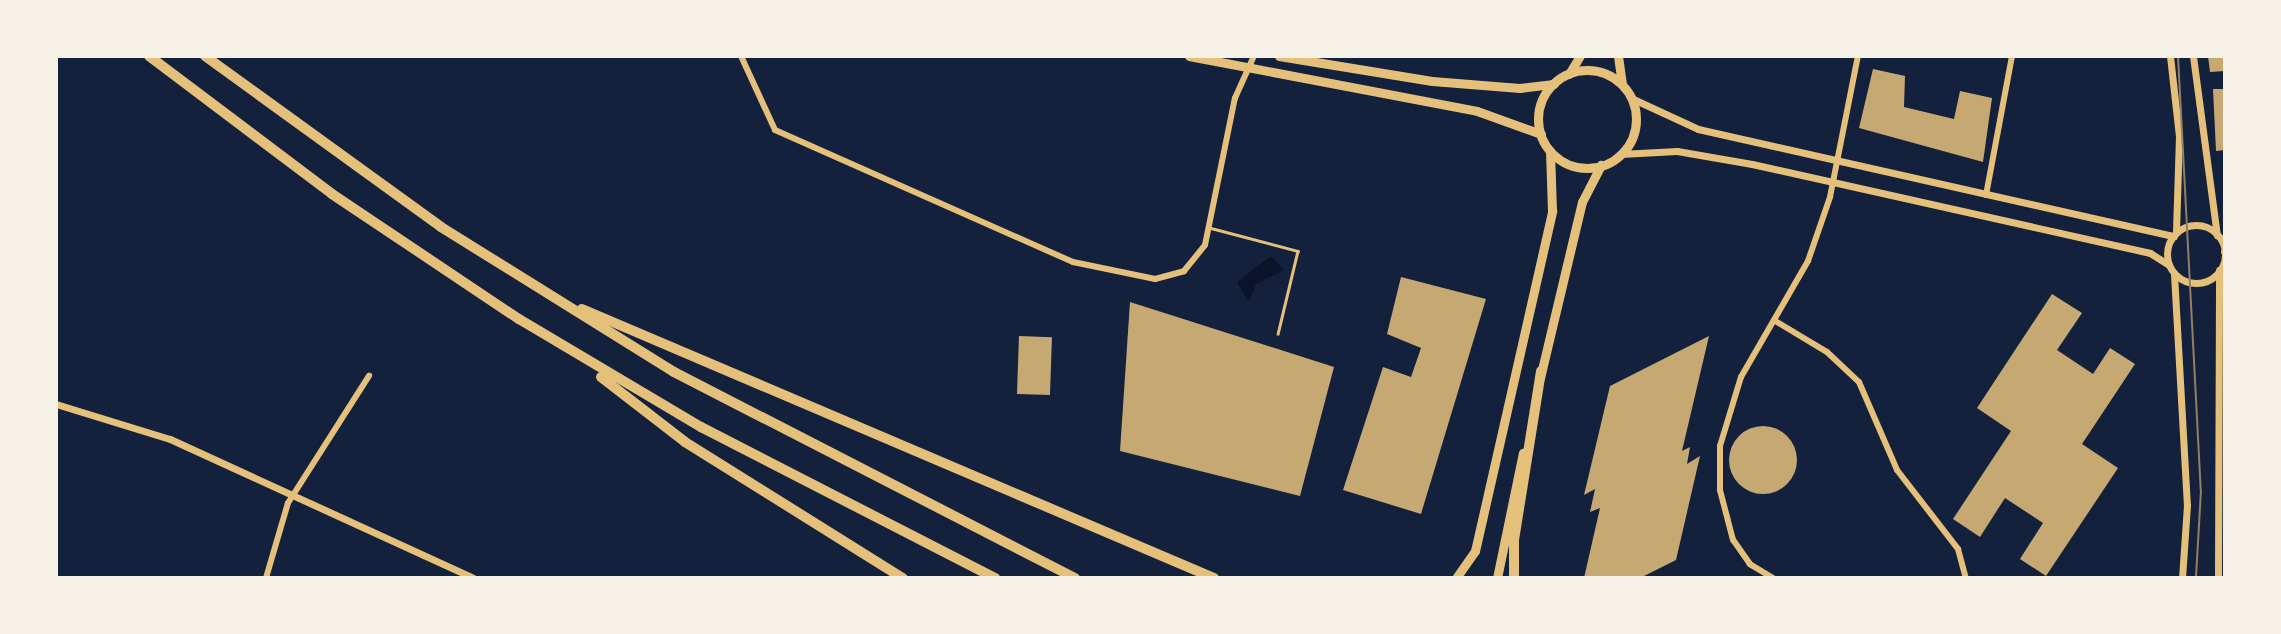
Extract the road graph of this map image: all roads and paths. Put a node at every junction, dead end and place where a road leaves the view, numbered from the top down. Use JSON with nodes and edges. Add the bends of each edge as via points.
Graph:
{"nodes":[{"id":1,"x":149,"y":56,"type":"edge"},
{"id":2,"x":205,"y":56,"type":"edge"},
{"id":3,"x":741,"y":56,"type":"edge"},
{"id":4,"x":1189,"y":56,"type":"edge"},
{"id":5,"x":1244,"y":56,"type":"edge"},
{"id":6,"x":1254,"y":56,"type":"edge"},
{"id":7,"x":1279,"y":56,"type":"edge"},
{"id":8,"x":1580,"y":56,"type":"edge"},
{"id":9,"x":1618,"y":56,"type":"edge"},
{"id":10,"x":1858,"y":56,"type":"edge"},
{"id":11,"x":2012,"y":56,"type":"edge"},
{"id":12,"x":2170,"y":56,"type":"edge"},
{"id":13,"x":2193,"y":56,"type":"edge"},
{"id":14,"x":1244,"y":69,"type":"junction"},
{"id":15,"x":1569,"y":74,"type":"junction"},
{"id":16,"x":1554,"y":84,"type":"junction"},
{"id":17,"x":1622,"y":85,"type":"junction"},
{"id":18,"x":1632,"y":98,"type":"junction"},
{"id":19,"x":1541,"y":134,"type":"junction"},
{"id":20,"x":1550,"y":150,"type":"junction"},
{"id":21,"x":1620,"y":154,"type":"junction"},
{"id":22,"x":1838,"y":160,"type":"junction"},
{"id":23,"x":1601,"y":165,"type":"junction"},
{"id":24,"x":1833,"y":182,"type":"junction"},
{"id":25,"x":1986,"y":195,"type":"junction"},
{"id":26,"x":1211,"y":228,"type":"junction"},
{"id":27,"x":2175,"y":235,"type":"junction"},
{"id":28,"x":2217,"y":235,"type":"junction"},
{"id":29,"x":2225,"y":252,"type":"edge"},
{"id":30,"x":2169,"y":265,"type":"junction"},
{"id":31,"x":2220,"y":270,"type":"junction"},
{"id":32,"x":2175,"y":274,"type":"junction"},
{"id":33,"x":537,"y":289,"type":"junction"},
{"id":34,"x":1777,"y":322,"type":"junction"},
{"id":35,"x":1279,"y":334,"type":"dead end"},
{"id":36,"x":558,"y":343,"type":"junction"},
{"id":37,"x":1541,"y":371,"type":"junction"},
{"id":38,"x":369,"y":376,"type":"dead end"},
{"id":39,"x":56,"y":404,"type":"edge"},
{"id":40,"x":293,"y":495,"type":"junction"},
{"id":41,"x":266,"y":578,"type":"edge"},
{"id":42,"x":473,"y":578,"type":"edge"},
{"id":43,"x":903,"y":578,"type":"edge"},
{"id":44,"x":995,"y":578,"type":"edge"},
{"id":45,"x":1075,"y":578,"type":"edge"},
{"id":46,"x":1214,"y":578,"type":"edge"},
{"id":47,"x":1456,"y":578,"type":"edge"},
{"id":48,"x":1497,"y":578,"type":"edge"},
{"id":49,"x":1514,"y":578,"type":"edge"},
{"id":50,"x":1773,"y":578,"type":"edge"},
{"id":51,"x":1966,"y":578,"type":"edge"},
{"id":52,"x":2182,"y":578,"type":"edge"},
{"id":53,"x":2218,"y":578,"type":"edge"}],
"edges":[{"from":1,"to":36,"type":"highway","via":[[332,194]]},
{"from":2,"to":33,"type":"highway","via":[[379,185]]},
{"from":3,"to":26,"type":"street","via":[[775,130],[1053,254],[1128,277],[1163,278],[1184,271],[1199,257]]},
{"from":4,"to":14,"type":"main road"},
{"from":5,"to":14,"type":"street"},
{"from":6,"to":14,"type":"street"},
{"from":7,"to":16,"type":"main road","via":[[1443,82]]},
{"from":8,"to":15,"type":"main road"},
{"from":9,"to":17,"type":"main road"},
{"from":10,"to":22,"type":"street"},
{"from":11,"to":25,"type":"street"},
{"from":12,"to":27,"type":"street","via":[[2179,136]]},
{"from":13,"to":28,"type":"street"},
{"from":14,"to":19,"type":"main road","via":[[1453,106]]},
{"from":14,"to":26,"type":"street"},
{"from":15,"to":16,"type":"main road"},
{"from":15,"to":17,"type":"main road","via":[[1601,72]]},
{"from":16,"to":19,"type":"main road","via":[[1542,102]]},
{"from":17,"to":18,"type":"main road"},
{"from":18,"to":21,"type":"main road","via":[[1636,122]]},
{"from":18,"to":22,"type":"street","via":[[1698,129]]},
{"from":19,"to":20,"type":"main road"},
{"from":20,"to":23,"type":"main road","via":[[1579,167]]},
{"from":20,"to":47,"type":"main road","via":[[1552,211],[1475,551]]},
{"from":21,"to":23,"type":"main road"},
{"from":21,"to":24,"type":"street","via":[[1676,151]]},
{"from":22,"to":24,"type":"street"},
{"from":22,"to":25,"type":"street"},
{"from":23,"to":37,"type":"main road","via":[[1582,202]]},
{"from":24,"to":30,"type":"street","via":[[2150,253]]},
{"from":24,"to":34,"type":"street","via":[[1808,261]]},
{"from":25,"to":27,"type":"street"},
{"from":26,"to":35,"type":"lane","via":[[1298,251]]},
{"from":27,"to":28,"type":"street","via":[[2198,226]]},
{"from":27,"to":30,"type":"street"},
{"from":28,"to":29,"type":"street"},
{"from":29,"to":31,"type":"street"},
{"from":30,"to":32,"type":"street"},
{"from":31,"to":32,"type":"street","via":[[2200,283]]},
{"from":31,"to":53,"type":"street"},
{"from":32,"to":52,"type":"street","via":[[2188,505]]},
{"from":33,"to":45,"type":"highway","via":[[805,444]]},
{"from":33,"to":46,"type":"highway"},
{"from":34,"to":50,"type":"street","via":[[1731,401],[1718,465],[1732,540],[1750,564]]},
{"from":34,"to":51,"type":"street","via":[[1827,352],[1859,382],[1897,470],[1958,549]]},
{"from":36,"to":43,"type":"highway","via":[[685,442]]},
{"from":36,"to":44,"type":"highway","via":[[791,476]]},
{"from":37,"to":48,"type":"main road"},
{"from":37,"to":49,"type":"highway","via":[[1514,540]]},
{"from":38,"to":40,"type":"street"},
{"from":39,"to":40,"type":"street","via":[[145,429]]},
{"from":40,"to":41,"type":"street"},
{"from":40,"to":42,"type":"street"}]}
